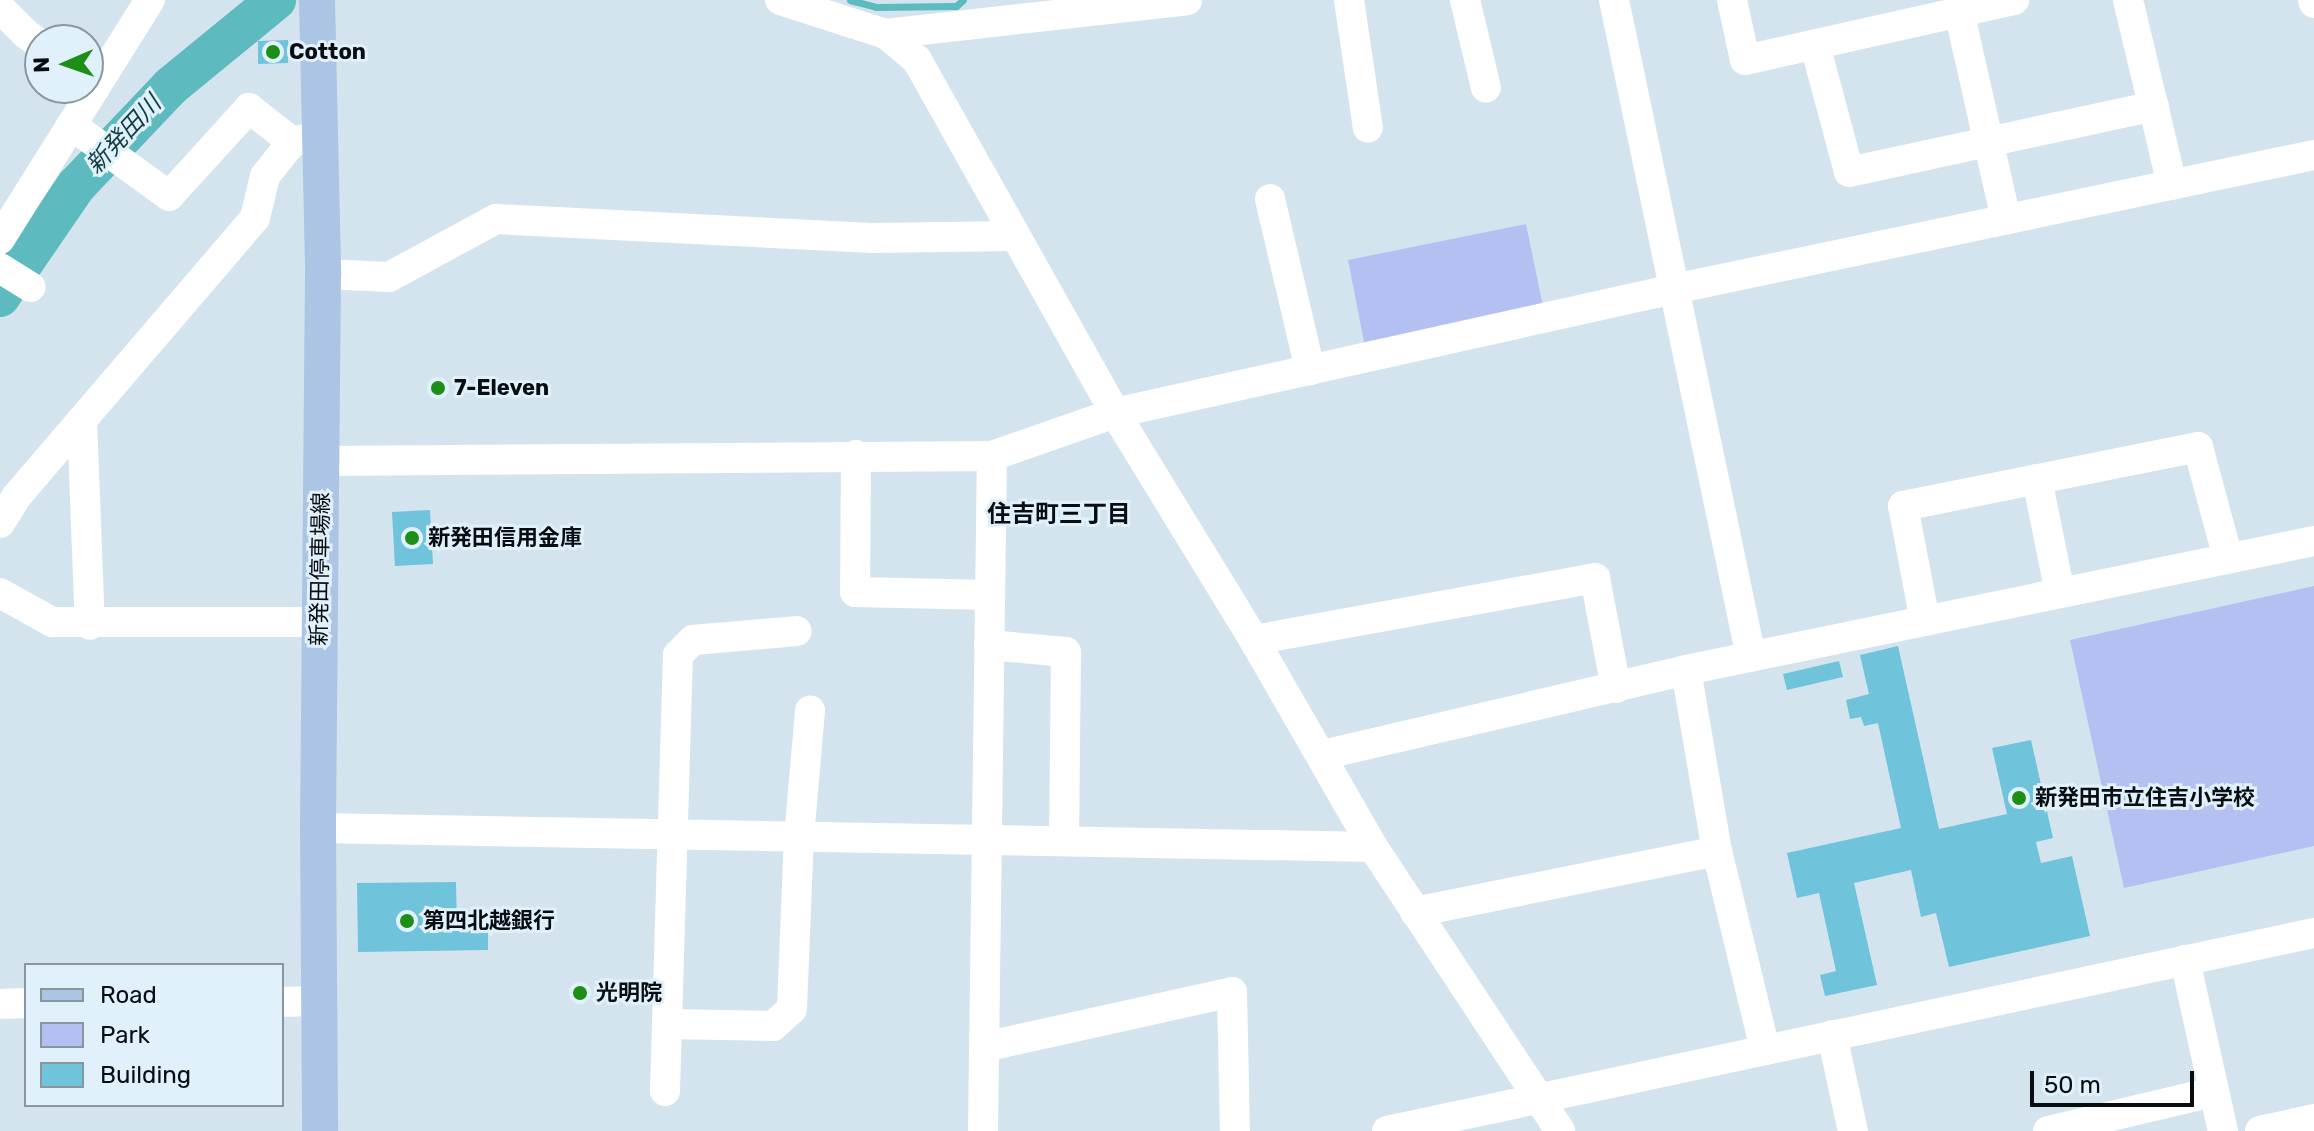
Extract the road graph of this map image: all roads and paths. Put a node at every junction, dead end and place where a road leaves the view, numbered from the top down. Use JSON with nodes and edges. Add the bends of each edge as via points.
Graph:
{"nodes":[{"id":1,"x":150,"y":0,"type":"edge"},
{"id":2,"x":780,"y":0,"type":"edge"},
{"id":3,"x":1187,"y":0,"type":"edge"},
{"id":4,"x":1349,"y":0,"type":"edge"},
{"id":5,"x":1465,"y":0,"type":"edge"},
{"id":6,"x":1614,"y":0,"type":"edge"},
{"id":7,"x":1732,"y":0,"type":"edge"},
{"id":8,"x":2014,"y":0,"type":"edge"},
{"id":9,"x":2128,"y":0,"type":"edge"},
{"id":10,"x":317,"y":4,"type":"edge"},
{"id":11,"x":0,"y":8,"type":"edge"},
{"id":12,"x":1959,"y":11,"type":"junction"},
{"id":13,"x":24,"y":30,"type":"edge"},
{"id":14,"x":886,"y":34,"type":"junction"},
{"id":15,"x":1815,"y":45,"type":"junction"},
{"id":16,"x":104,"y":63,"type":"edge"},
{"id":17,"x":1486,"y":88,"type":"dead end"},
{"id":18,"x":81,"y":104,"type":"edge"},
{"id":19,"x":2154,"y":106,"type":"junction"},
{"id":20,"x":71,"y":125,"type":"junction"},
{"id":21,"x":1368,"y":128,"type":"dead end"},
{"id":22,"x":305,"y":139,"type":"junction"},
{"id":23,"x":1986,"y":141,"type":"junction"},
{"id":24,"x":2314,"y":155,"type":"edge"},
{"id":25,"x":2172,"y":185,"type":"junction"},
{"id":26,"x":1270,"y":199,"type":"dead end"},
{"id":27,"x":2006,"y":220,"type":"junction"},
{"id":28,"x":1013,"y":236,"type":"junction"},
{"id":29,"x":0,"y":239,"type":"edge"},
{"id":30,"x":323,"y":274,"type":"junction"},
{"id":31,"x":1674,"y":289,"type":"junction"},
{"id":32,"x":1310,"y":370,"type":"junction"},
{"id":33,"x":1115,"y":413,"type":"junction"},
{"id":34,"x":82,"y":420,"type":"junction"},
{"id":35,"x":856,"y":455,"type":"junction"},
{"id":36,"x":992,"y":456,"type":"junction"},
{"id":37,"x":321,"y":461,"type":"junction"},
{"id":38,"x":2037,"y":479,"type":"junction"},
{"id":39,"x":0,"y":523,"type":"edge"},
{"id":40,"x":2314,"y":541,"type":"edge"},
{"id":41,"x":2228,"y":558,"type":"junction"},
{"id":42,"x":0,"y":593,"type":"edge"},
{"id":43,"x":2060,"y":593,"type":"junction"},
{"id":44,"x":990,"y":595,"type":"junction"},
{"id":45,"x":1925,"y":621,"type":"junction"},
{"id":46,"x":319,"y":622,"type":"junction"},
{"id":47,"x":90,"y":625,"type":"junction"},
{"id":48,"x":797,"y":631,"type":"dead end"},
{"id":49,"x":1254,"y":640,"type":"junction"},
{"id":50,"x":989,"y":645,"type":"junction"},
{"id":51,"x":1751,"y":657,"type":"junction"},
{"id":52,"x":1686,"y":670,"type":"junction"},
{"id":53,"x":1616,"y":688,"type":"junction"},
{"id":54,"x":810,"y":710,"type":"dead end"},
{"id":55,"x":1322,"y":755,"type":"junction"},
{"id":56,"x":318,"y":828,"type":"junction"},
{"id":57,"x":672,"y":834,"type":"junction"},
{"id":58,"x":799,"y":837,"type":"junction"},
{"id":59,"x":985,"y":840,"type":"junction"},
{"id":60,"x":1064,"y":841,"type":"junction"},
{"id":61,"x":1373,"y":847,"type":"junction"},
{"id":62,"x":1717,"y":851,"type":"junction"},
{"id":63,"x":1415,"y":912,"type":"junction"},
{"id":64,"x":2314,"y":933,"type":"edge"},
{"id":65,"x":2185,"y":960,"type":"junction"},
{"id":66,"x":319,"y":1001,"type":"junction"},
{"id":67,"x":284,"y":1002,"type":"edge"},
{"id":68,"x":24,"y":1003,"type":"edge"},
{"id":69,"x":0,"y":1004,"type":"edge"},
{"id":70,"x":667,"y":1024,"type":"junction"},
{"id":71,"x":1832,"y":1035,"type":"junction"},
{"id":72,"x":984,"y":1047,"type":"junction"},
{"id":73,"x":1765,"y":1050,"type":"junction"},
{"id":74,"x":665,"y":1091,"type":"dead end"},
{"id":75,"x":2213,"y":1092,"type":"junction"},
{"id":76,"x":1537,"y":1101,"type":"junction"},
{"id":77,"x":2314,"y":1119,"type":"edge"},
{"id":78,"x":320,"y":1131,"type":"edge"},
{"id":79,"x":983,"y":1131,"type":"edge"},
{"id":80,"x":1235,"y":1131,"type":"edge"},
{"id":81,"x":1387,"y":1131,"type":"edge"},
{"id":82,"x":1560,"y":1131,"type":"edge"},
{"id":83,"x":1853,"y":1131,"type":"edge"},
{"id":84,"x":2048,"y":1131,"type":"edge"},
{"id":85,"x":2223,"y":1131,"type":"edge"},
{"id":86,"x":2260,"y":1131,"type":"edge"}],
"edges":[{"from":1,"to":16,"type":"street"},
{"from":2,"to":14,"type":"street"},
{"from":3,"to":14,"type":"street"},
{"from":4,"to":21,"type":"street"},
{"from":5,"to":17,"type":"street"},
{"from":6,"to":31,"type":"street"},
{"from":7,"to":15,"type":"street","via":[[1745,60]]},
{"from":8,"to":12,"type":"street"},
{"from":9,"to":19,"type":"street"},
{"from":10,"to":22,"type":"main road","name":"新発田停車場線"},
{"from":11,"to":13,"type":"street"},
{"from":12,"to":15,"type":"street"},
{"from":12,"to":23,"type":"street"},
{"from":14,"to":28,"type":"street","via":[[917,60]]},
{"from":15,"to":23,"type":"street","via":[[1849,172]]},
{"from":18,"to":20,"type":"street"},
{"from":19,"to":23,"type":"street"},
{"from":19,"to":25,"type":"street"},
{"from":20,"to":22,"type":"street","via":[[169,196],[249,108]]},
{"from":20,"to":29,"type":"street"},
{"from":22,"to":30,"type":"main road","name":"新発田停車場線"},
{"from":22,"to":34,"type":"street","via":[[265,176],[255,218]]},
{"from":23,"to":27,"type":"street"},
{"from":24,"to":25,"type":"street"},
{"from":25,"to":27,"type":"street"},
{"from":26,"to":32,"type":"street"},
{"from":27,"to":31,"type":"street"},
{"from":28,"to":30,"type":"street","via":[[872,238],[496,219],[389,277]]},
{"from":28,"to":33,"type":"street"},
{"from":30,"to":37,"type":"main road","name":"新発田停車場線"},
{"from":31,"to":32,"type":"street"},
{"from":31,"to":51,"type":"street"},
{"from":32,"to":33,"type":"street"},
{"from":33,"to":36,"type":"street"},
{"from":33,"to":49,"type":"street"},
{"from":34,"to":39,"type":"street"},
{"from":34,"to":47,"type":"street"},
{"from":35,"to":36,"type":"street"},
{"from":35,"to":37,"type":"street"},
{"from":35,"to":44,"type":"street","via":[[855,592]]},
{"from":36,"to":44,"type":"street"},
{"from":37,"to":46,"type":"main road","name":"新発田停車場線"},
{"from":38,"to":41,"type":"street","via":[[2198,447]]},
{"from":38,"to":43,"type":"street"},
{"from":38,"to":45,"type":"street","via":[[1903,506]]},
{"from":40,"to":41,"type":"street"},
{"from":41,"to":43,"type":"street"},
{"from":42,"to":47,"type":"street","via":[[52,622]]},
{"from":43,"to":45,"type":"street"},
{"from":44,"to":50,"type":"street"},
{"from":45,"to":51,"type":"street"},
{"from":46,"to":47,"type":"street"},
{"from":46,"to":56,"type":"main road","name":"新発田停車場線"},
{"from":48,"to":57,"type":"street","via":[[693,640],[678,655]]},
{"from":49,"to":53,"type":"street","via":[[1595,578]]},
{"from":49,"to":55,"type":"street"},
{"from":50,"to":59,"type":"street"},
{"from":50,"to":60,"type":"street","via":[[1066,652]]},
{"from":51,"to":52,"type":"street"},
{"from":52,"to":53,"type":"street"},
{"from":52,"to":62,"type":"street"},
{"from":53,"to":55,"type":"street"},
{"from":54,"to":58,"type":"street"},
{"from":55,"to":61,"type":"street"},
{"from":56,"to":57,"type":"street"},
{"from":56,"to":66,"type":"main road","name":"新発田停車場線"},
{"from":57,"to":58,"type":"street"},
{"from":57,"to":70,"type":"street"},
{"from":58,"to":59,"type":"street"},
{"from":58,"to":70,"type":"street","via":[[792,1009],[773,1026]]},
{"from":59,"to":60,"type":"street"},
{"from":59,"to":72,"type":"street"},
{"from":60,"to":61,"type":"street"},
{"from":61,"to":63,"type":"street"},
{"from":62,"to":63,"type":"street"},
{"from":62,"to":73,"type":"street"},
{"from":63,"to":76,"type":"street"},
{"from":64,"to":65,"type":"street"},
{"from":65,"to":71,"type":"street"},
{"from":65,"to":75,"type":"street"},
{"from":66,"to":67,"type":"street"},
{"from":66,"to":78,"type":"main road","name":"新発田停車場線"},
{"from":68,"to":69,"type":"street"},
{"from":70,"to":74,"type":"street"},
{"from":71,"to":73,"type":"street"},
{"from":71,"to":83,"type":"street"},
{"from":72,"to":79,"type":"street"},
{"from":72,"to":80,"type":"street","via":[[1232,992]]},
{"from":73,"to":76,"type":"street"},
{"from":75,"to":84,"type":"street"},
{"from":75,"to":85,"type":"street"},
{"from":76,"to":81,"type":"street"},
{"from":76,"to":82,"type":"street"},
{"from":77,"to":86,"type":"street"}]}
